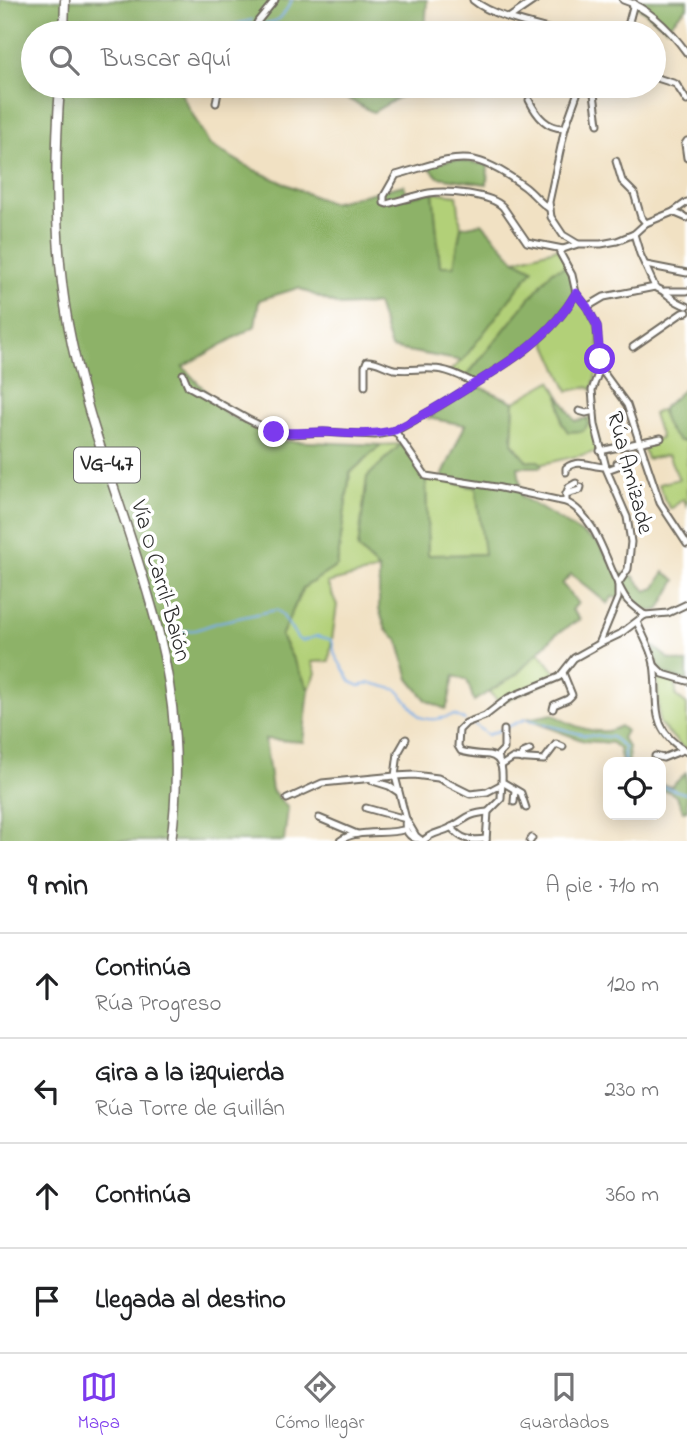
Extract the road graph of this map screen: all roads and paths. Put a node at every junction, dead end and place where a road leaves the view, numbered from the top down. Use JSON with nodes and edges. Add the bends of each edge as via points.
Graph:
{"nodes":[{"id":1,"x":65,"y":0,"type":"edge"},
{"id":2,"x":275,"y":0,"type":"edge"},
{"id":3,"x":473,"y":0,"type":"edge"},
{"id":4,"x":535,"y":0,"type":"edge"},
{"id":5,"x":623,"y":0,"type":"edge"},
{"id":6,"x":634,"y":2,"type":"edge"},
{"id":7,"x":510,"y":17,"type":"junction"},
{"id":8,"x":64,"y":21,"type":"edge"},
{"id":9,"x":258,"y":21,"type":"edge"},
{"id":10,"x":521,"y":21,"type":"edge"},
{"id":11,"x":629,"y":21,"type":"edge"},
{"id":12,"x":657,"y":21,"type":"edge"},
{"id":13,"x":666,"y":28,"type":"edge"},
{"id":14,"x":687,"y":53,"type":"edge"},
{"id":15,"x":666,"y":81,"type":"edge"},
{"id":16,"x":686,"y":96,"type":"edge"},
{"id":17,"x":59,"y":98,"type":"edge"},
{"id":18,"x":217,"y":98,"type":"edge"},
{"id":19,"x":576,"y":98,"type":"edge"},
{"id":20,"x":595,"y":98,"type":"edge"},
{"id":21,"x":529,"y":100,"type":"dead end"},
{"id":22,"x":216,"y":103,"type":"dead end"},
{"id":23,"x":598,"y":124,"type":"dead end"},
{"id":24,"x":565,"y":128,"type":"junction"},
{"id":25,"x":687,"y":141,"type":"edge"},
{"id":26,"x":687,"y":158,"type":"edge"},
{"id":27,"x":616,"y":161,"type":"dead end"},
{"id":28,"x":687,"y":202,"type":"edge"},
{"id":29,"x":550,"y":209,"type":"junction"},
{"id":30,"x":673,"y":212,"type":"junction"},
{"id":31,"x":687,"y":218,"type":"edge"},
{"id":32,"x":646,"y":223,"type":"junction"},
{"id":33,"x":634,"y":234,"type":"junction"},
{"id":34,"x":578,"y":244,"type":"junction"},
{"id":35,"x":564,"y":249,"type":"junction"},
{"id":36,"x":645,"y":264,"type":"junction"},
{"id":37,"x":687,"y":273,"type":"edge"},
{"id":38,"x":655,"y":287,"type":"junction"},
{"id":39,"x":664,"y":291,"type":"junction"},
{"id":40,"x":687,"y":291,"type":"edge"},
{"id":41,"x":576,"y":293,"type":"junction"},
{"id":42,"x":687,"y":306,"type":"edge"},
{"id":43,"x":587,"y":307,"type":"junction"},
{"id":44,"x":687,"y":312,"type":"edge"},
{"id":45,"x":633,"y":346,"type":"dead end"},
{"id":46,"x":600,"y":368,"type":"junction"},
{"id":47,"x":184,"y":374,"type":"dead end"},
{"id":48,"x":475,"y":383,"type":"junction"},
{"id":49,"x":365,"y":386,"type":"dead end"},
{"id":50,"x":579,"y":411,"type":"dead end"},
{"id":51,"x":594,"y":411,"type":"junction"},
{"id":52,"x":395,"y":430,"type":"junction"},
{"id":53,"x":661,"y":438,"type":"dead end"},
{"id":54,"x":639,"y":442,"type":"junction"},
{"id":55,"x":600,"y":452,"type":"junction"},
{"id":56,"x":617,"y":463,"type":"dead end"},
{"id":57,"x":606,"y":468,"type":"junction"},
{"id":58,"x":566,"y":472,"type":"dead end"},
{"id":59,"x":579,"y":485,"type":"dead end"},
{"id":60,"x":566,"y":502,"type":"junction"},
{"id":61,"x":687,"y":544,"type":"edge"},
{"id":62,"x":618,"y":584,"type":"junction"},
{"id":63,"x":687,"y":604,"type":"edge"},
{"id":64,"x":645,"y":615,"type":"junction"},
{"id":65,"x":637,"y":622,"type":"junction"},
{"id":66,"x":599,"y":643,"type":"junction"},
{"id":67,"x":654,"y":665,"type":"junction"},
{"id":68,"x":563,"y":673,"type":"junction"},
{"id":69,"x":687,"y":681,"type":"edge"},
{"id":70,"x":553,"y":709,"type":"dead end"},
{"id":71,"x":503,"y":730,"type":"dead end"},
{"id":72,"x":406,"y":739,"type":"dead end"},
{"id":73,"x":563,"y":747,"type":"dead end"},
{"id":74,"x":530,"y":750,"type":"dead end"},
{"id":75,"x":685,"y":751,"type":"edge"},
{"id":76,"x":655,"y":756,"type":"dead end"},
{"id":77,"x":522,"y":759,"type":"junction"},
{"id":78,"x":501,"y":762,"type":"junction"},
{"id":79,"x":394,"y":776,"type":"junction"},
{"id":80,"x":370,"y":779,"type":"junction"},
{"id":81,"x":501,"y":784,"type":"junction"},
{"id":82,"x":515,"y":790,"type":"junction"},
{"id":83,"x":398,"y":792,"type":"junction"},
{"id":84,"x":287,"y":799,"type":"dead end"},
{"id":85,"x":514,"y":802,"type":"dead end"},
{"id":86,"x":526,"y":807,"type":"dead end"},
{"id":87,"x":366,"y":808,"type":"dead end"},
{"id":88,"x":488,"y":812,"type":"junction"},
{"id":89,"x":319,"y":818,"type":"dead end"},
{"id":90,"x":406,"y":819,"type":"junction"},
{"id":91,"x":450,"y":827,"type":"junction"},
{"id":92,"x":407,"y":830,"type":"junction"},
{"id":93,"x":357,"y":834,"type":"junction"},
{"id":94,"x":486,"y":840,"type":"edge"},
{"id":95,"x":171,"y":841,"type":"edge"},
{"id":96,"x":340,"y":841,"type":"edge"},
{"id":97,"x":422,"y":841,"type":"edge"}],
"edges":[{"from":1,"to":8,"type":"highway"},
{"from":2,"to":9,"type":"street"},
{"from":3,"to":7,"type":"street"},
{"from":4,"to":7,"type":"street"},
{"from":5,"to":6,"type":"street"},
{"from":6,"to":11,"type":"street"},
{"from":6,"to":12,"type":"street"},
{"from":7,"to":10,"type":"street"},
{"from":13,"to":14,"type":"street"},
{"from":15,"to":16,"type":"street","via":[[676,84]]},
{"from":17,"to":95,"type":"highway","name":"Vía O Carril-Baión","number":"VG-4.7","via":[[56,211],[68,325],[86,400],[144,579],[163,654],[176,782]]},
{"from":18,"to":22,"type":"street"},
{"from":19,"to":24,"type":"street"},
{"from":20,"to":23,"type":"street"},
{"from":21,"to":24,"type":"street","via":[[543,121]]},
{"from":24,"to":29,"type":"street"},
{"from":25,"to":26,"type":"street"},
{"from":27,"to":32,"type":"street"},
{"from":28,"to":30,"type":"street"},
{"from":29,"to":34,"type":"street","via":[[563,234]]},
{"from":29,"to":35,"type":"street","via":[[510,177],[470,158],[430,163],[396,175],[384,196],[387,204],[433,192],[489,198],[503,207],[527,242]]},
{"from":30,"to":31,"type":"street"},
{"from":30,"to":32,"type":"street"},
{"from":32,"to":33,"type":"street"},
{"from":33,"to":34,"type":"street","via":[[601,244]]},
{"from":33,"to":36,"type":"street"},
{"from":34,"to":35,"type":"street"},
{"from":35,"to":41,"type":"street","name":"Rúa Amizade","via":[[560,253]]},
{"from":36,"to":37,"type":"street"},
{"from":36,"to":38,"type":"street"},
{"from":38,"to":39,"type":"street"},
{"from":38,"to":43,"type":"street","via":[[604,297]]},
{"from":39,"to":40,"type":"street"},
{"from":39,"to":42,"type":"street","via":[[673,302]]},
{"from":41,"to":43,"type":"street","name":"Rúa Amizade"},
{"from":41,"to":48,"type":"street","via":[[546,333],[505,367]]},
{"from":43,"to":46,"type":"street","name":"Rúa Amizade","via":[[597,326]]},
{"from":44,"to":45,"type":"street"},
{"from":46,"to":51,"type":"street","name":"Rúa Amizade","via":[[592,390]]},
{"from":46,"to":54,"type":"street","via":[[627,405]]},
{"from":47,"to":52,"type":"street","via":[[188,386],[274,432],[376,435]]},
{"from":48,"to":49,"type":"street","via":[[449,372],[389,368],[372,360],[365,366]]},
{"from":48,"to":52,"type":"street"},
{"from":50,"to":51,"type":"street"},
{"from":51,"to":55,"type":"street","name":"Rúa Amizade"},
{"from":52,"to":60,"type":"street","via":[[426,476]]},
{"from":53,"to":54,"type":"street"},
{"from":54,"to":55,"type":"street"},
{"from":54,"to":61,"type":"street","via":[[660,503]]},
{"from":55,"to":57,"type":"street","name":"Rúa Amizade"},
{"from":56,"to":57,"type":"street"},
{"from":57,"to":58,"type":"street","via":[[586,463],[567,467]]},
{"from":57,"to":62,"type":"street","name":"Rúa Amizade","via":[[627,517],[631,542],[628,569]]},
{"from":59,"to":60,"type":"street","via":[[580,490],[566,494]]},
{"from":60,"to":62,"type":"street","via":[[576,503],[594,529]]},
{"from":62,"to":64,"type":"street","via":[[626,600]]},
{"from":62,"to":66,"type":"street","name":"Rúa Amizade","via":[[618,598]]},
{"from":63,"to":64,"type":"street","via":[[668,613]]},
{"from":64,"to":65,"type":"street"},
{"from":65,"to":66,"type":"street"},
{"from":65,"to":67,"type":"street"},
{"from":66,"to":68,"type":"street","via":[[574,658]]},
{"from":67,"to":69,"type":"street","via":[[663,674]]},
{"from":67,"to":75,"type":"street","via":[[659,723]]},
{"from":68,"to":70,"type":"street","via":[[572,695]]},
{"from":68,"to":78,"type":"street","via":[[508,698],[459,730],[461,751],[492,755]]},
{"from":71,"to":78,"type":"street"},
{"from":72,"to":79,"type":"street"},
{"from":73,"to":77,"type":"street","via":[[556,744],[544,760]]},
{"from":74,"to":77,"type":"street"},
{"from":75,"to":76,"type":"street"},
{"from":77,"to":78,"type":"street"},
{"from":78,"to":81,"type":"street"},
{"from":79,"to":80,"type":"street"},
{"from":79,"to":81,"type":"street","via":[[438,778],[470,794]]},
{"from":79,"to":83,"type":"street"},
{"from":80,"to":83,"type":"street"},
{"from":80,"to":84,"type":"street","via":[[322,783]]},
{"from":81,"to":82,"type":"street"},
{"from":81,"to":88,"type":"street","via":[[500,800]]},
{"from":82,"to":85,"type":"street"},
{"from":82,"to":86,"type":"street","via":[[523,794]]},
{"from":83,"to":90,"type":"street"},
{"from":87,"to":90,"type":"street"},
{"from":88,"to":91,"type":"street","via":[[469,815]]},
{"from":88,"to":94,"type":"street"},
{"from":89,"to":93,"type":"street"},
{"from":90,"to":92,"type":"street"},
{"from":91,"to":94,"type":"street","via":[[464,839]]},
{"from":91,"to":97,"type":"street"},
{"from":92,"to":93,"type":"street"},
{"from":92,"to":97,"type":"street"},
{"from":93,"to":96,"type":"street"}]}
